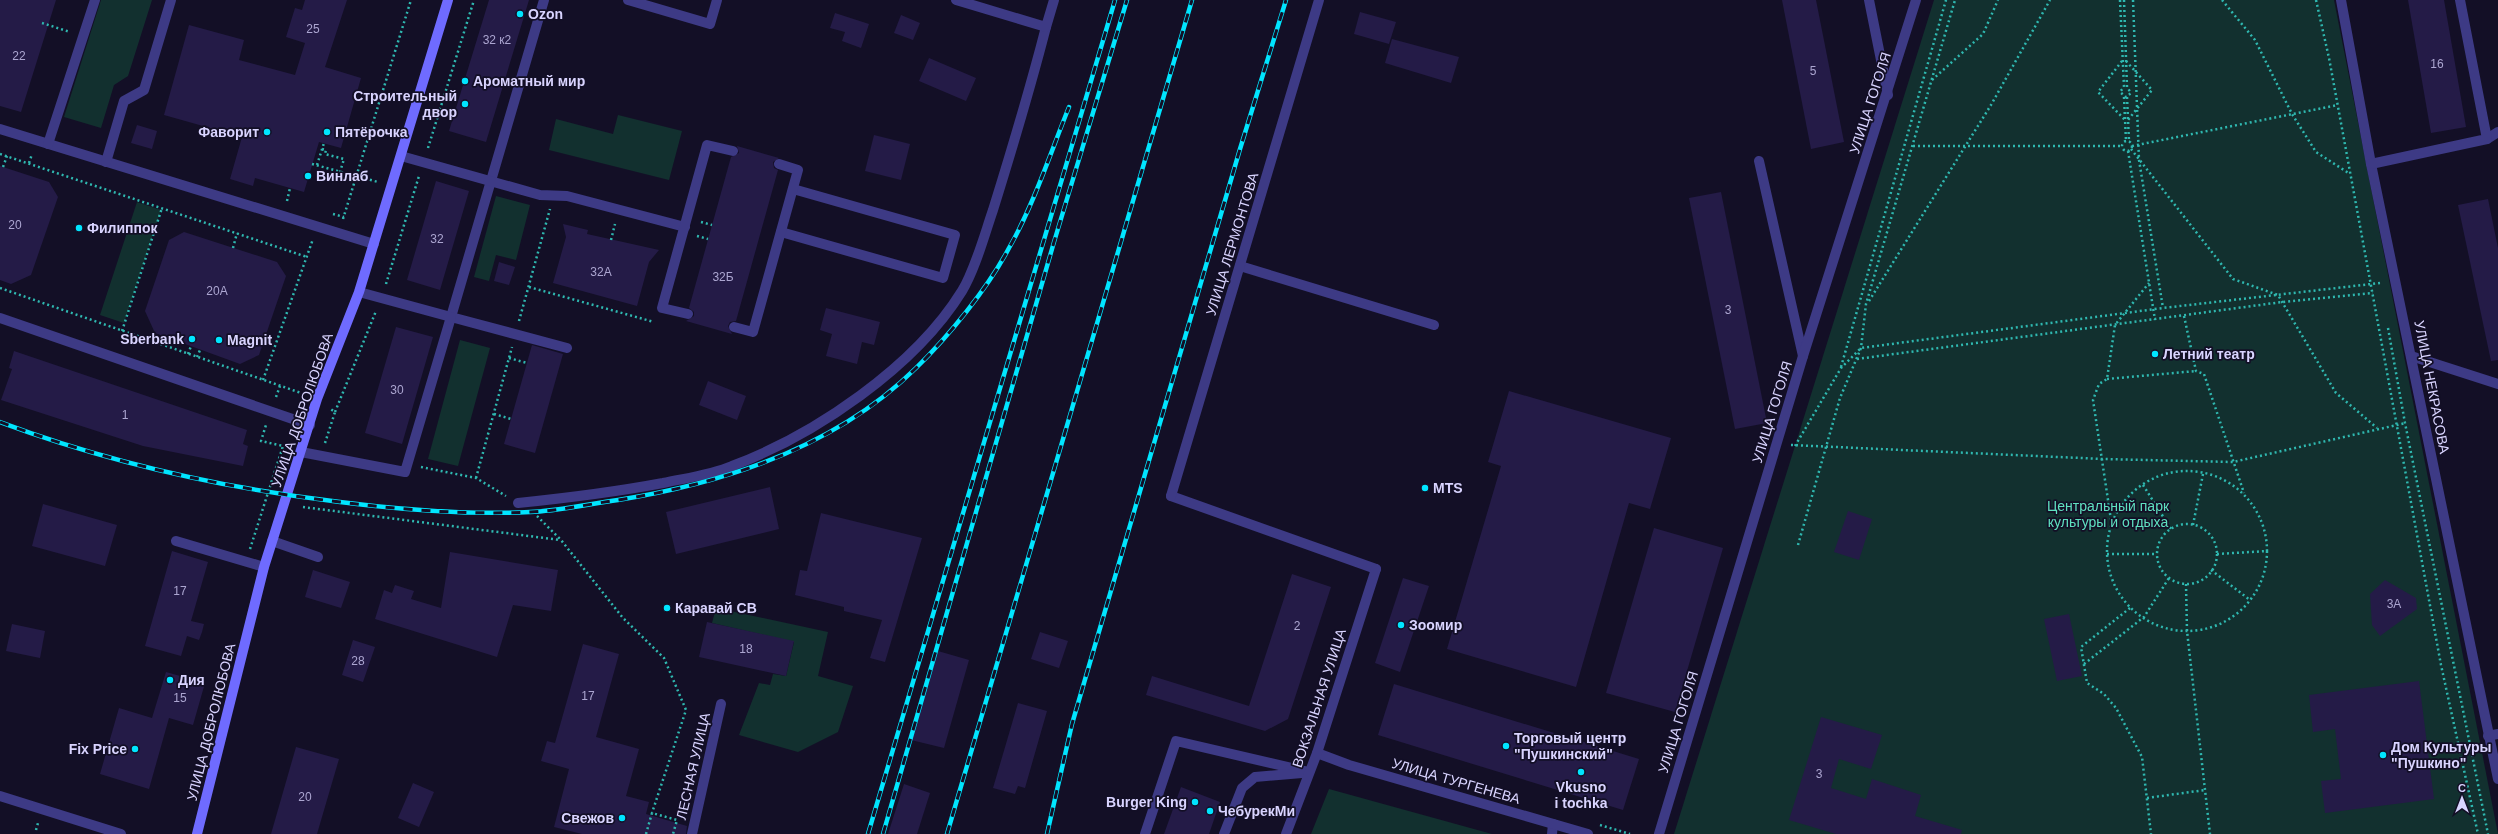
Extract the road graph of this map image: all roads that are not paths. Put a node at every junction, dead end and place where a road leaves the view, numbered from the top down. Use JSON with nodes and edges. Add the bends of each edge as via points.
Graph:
{"nodes":[{"id":1,"x":95,"y":0,"type":"edge"},
{"id":2,"x":172,"y":0,"type":"edge"},
{"id":3,"x":448,"y":0,"type":"edge"},
{"id":4,"x":544,"y":0,"type":"edge"},
{"id":5,"x":628,"y":0,"type":"edge"},
{"id":6,"x":717,"y":0,"type":"edge"},
{"id":7,"x":956,"y":0,"type":"edge"},
{"id":8,"x":1054,"y":0,"type":"edge"},
{"id":9,"x":1320,"y":0,"type":"edge"},
{"id":10,"x":1869,"y":0,"type":"edge"},
{"id":11,"x":1916,"y":0,"type":"edge"},
{"id":12,"x":2341,"y":0,"type":"edge"},
{"id":13,"x":2460,"y":0,"type":"edge"},
{"id":14,"x":1046,"y":27,"type":"junction"},
{"id":15,"x":1888,"y":95,"type":"junction"},
{"id":16,"x":0,"y":129,"type":"edge"},
{"id":17,"x":2498,"y":132,"type":"edge"},
{"id":18,"x":2487,"y":139,"type":"junction"},
{"id":19,"x":48,"y":144,"type":"junction"},
{"id":20,"x":2498,"y":144,"type":"edge"},
{"id":21,"x":733,"y":151,"type":"dead end"},
{"id":22,"x":401,"y":156,"type":"junction"},
{"id":23,"x":1759,"y":161,"type":"dead end"},
{"id":24,"x":106,"y":162,"type":"junction"},
{"id":25,"x":779,"y":164,"type":"dead end"},
{"id":26,"x":2372,"y":164,"type":"junction"},
{"id":27,"x":491,"y":181,"type":"junction"},
{"id":28,"x":793,"y":189,"type":"junction"},
{"id":29,"x":685,"y":227,"type":"junction"},
{"id":30,"x":781,"y":232,"type":"junction"},
{"id":31,"x":374,"y":244,"type":"junction"},
{"id":32,"x":1240,"y":266,"type":"junction"},
{"id":33,"x":359,"y":292,"type":"junction"},
{"id":34,"x":688,"y":314,"type":"dead end"},
{"id":35,"x":451,"y":317,"type":"junction"},
{"id":36,"x":0,"y":318,"type":"edge"},
{"id":37,"x":1434,"y":325,"type":"dead end"},
{"id":38,"x":734,"y":327,"type":"dead end"},
{"id":39,"x":568,"y":348,"type":"dead end"},
{"id":40,"x":1803,"y":356,"type":"junction"},
{"id":41,"x":2411,"y":356,"type":"junction"},
{"id":42,"x":2498,"y":384,"type":"edge"},
{"id":43,"x":310,"y":425,"type":"junction"},
{"id":44,"x":301,"y":452,"type":"junction"},
{"id":45,"x":518,"y":503,"type":"road end"},
{"id":46,"x":176,"y":541,"type":"dead end"},
{"id":47,"x":272,"y":541,"type":"junction"},
{"id":48,"x":318,"y":557,"type":"dead end"},
{"id":49,"x":264,"y":567,"type":"junction"},
{"id":50,"x":1376,"y":569,"type":"joint"},
{"id":51,"x":722,"y":704,"type":"dead end"},
{"id":52,"x":2493,"y":735,"type":"edge"},
{"id":53,"x":1316,"y":753,"type":"junction"},
{"id":54,"x":1310,"y":772,"type":"junction"},
{"id":55,"x":2498,"y":779,"type":"edge"},
{"id":56,"x":0,"y":796,"type":"edge"},
{"id":57,"x":1553,"y":829,"type":"edge"},
{"id":58,"x":121,"y":834,"type":"edge"},
{"id":59,"x":197,"y":834,"type":"edge"},
{"id":60,"x":692,"y":834,"type":"edge"},
{"id":61,"x":1145,"y":834,"type":"edge"},
{"id":62,"x":1224,"y":834,"type":"edge"},
{"id":63,"x":1286,"y":834,"type":"edge"},
{"id":64,"x":1588,"y":834,"type":"edge"},
{"id":65,"x":1659,"y":834,"type":"edge"}],
"edges":[{"from":1,"to":19,"type":"street"},
{"from":2,"to":24,"type":"street","via":[[144,90],[124,101]]},
{"from":3,"to":22,"type":"street","name":"УЛИЦА ДОБРОЛЮБОВА"},
{"from":4,"to":27,"type":"street"},
{"from":5,"to":6,"type":"street","via":[[710,24]]},
{"from":7,"to":14,"type":"street"},
{"from":8,"to":14,"type":"street"},
{"from":9,"to":32,"type":"street","name":"УЛИЦА ЛЕРМОНТОВА"},
{"from":10,"to":15,"type":"street"},
{"from":11,"to":15,"type":"street","name":"УЛИЦА ГОГОЛЯ"},
{"from":12,"to":26,"type":"street","name":"УЛИЦА НЕКРАСОВА"},
{"from":13,"to":18,"type":"street"},
{"from":14,"to":45,"type":"street","via":[[1010,157],[963,290],[920,344],[859,398],[818,424],[732,467],[604,494]]},
{"from":15,"to":40,"type":"street","name":"УЛИЦА ГОГОЛЯ"},
{"from":16,"to":19,"type":"street"},
{"from":17,"to":18,"type":"street"},
{"from":18,"to":20,"type":"street"},
{"from":18,"to":26,"type":"street"},
{"from":19,"to":24,"type":"street"},
{"from":21,"to":29,"type":"street","via":[[707,145]]},
{"from":22,"to":27,"type":"street"},
{"from":22,"to":31,"type":"street","name":"УЛИЦА ДОБРОЛЮБОВА"},
{"from":23,"to":40,"type":"street"},
{"from":24,"to":31,"type":"street"},
{"from":25,"to":28,"type":"street","via":[[798,170]]},
{"from":26,"to":41,"type":"street","name":"УЛИЦА НЕКРАСОВА"},
{"from":27,"to":29,"type":"street","via":[[540,195],[567,196]]},
{"from":27,"to":35,"type":"street"},
{"from":28,"to":30,"type":"street"},
{"from":28,"to":30,"type":"street","via":[[955,235],[949,257],[943,278]]},
{"from":29,"to":34,"type":"street","via":[[662,308]]},
{"from":30,"to":38,"type":"street","via":[[753,332]]},
{"from":31,"to":33,"type":"street","name":"УЛИЦА ДОБРОЛЮБОВА"},
{"from":32,"to":37,"type":"street"},
{"from":32,"to":50,"type":"street","name":"УЛИЦА ЛЕРМОНТОВА","via":[[1171,496]]},
{"from":33,"to":35,"type":"street"},
{"from":33,"to":43,"type":"street","name":"УЛИЦА ДОБРОЛЮБОВА","via":[[317,399]]},
{"from":35,"to":39,"type":"street"},
{"from":35,"to":44,"type":"street","via":[[405,472]]},
{"from":36,"to":43,"type":"street"},
{"from":40,"to":65,"type":"street","name":"УЛИЦА ГОГОЛЯ"},
{"from":41,"to":42,"type":"street"},
{"from":41,"to":52,"type":"street","name":"УЛИЦА НЕКРАСОВА"},
{"from":43,"to":44,"type":"street","name":"УЛИЦА ДОБРОЛЮБОВА"},
{"from":44,"to":47,"type":"street","name":"УЛИЦА ДОБРОЛЮБОВА"},
{"from":46,"to":49,"type":"street"},
{"from":47,"to":48,"type":"street"},
{"from":47,"to":49,"type":"street","name":"УЛИЦА ДОБРОЛЮБОВА"},
{"from":49,"to":59,"type":"street","name":"УЛИЦА ДОБРОЛЮБОВА"},
{"from":50,"to":53,"type":"street","name":"ВОКЗАЛЬНАЯ УЛИЦА"},
{"from":51,"to":60,"type":"street","name":"ЛЕСНАЯ УЛИЦА"},
{"from":52,"to":55,"type":"street","name":"УЛИЦА НЕКРАСОВА"},
{"from":53,"to":54,"type":"street","name":"ВОКЗАЛЬНАЯ УЛИЦА"},
{"from":53,"to":57,"type":"street","name":"УЛИЦА ТУРГЕНЕВА"},
{"from":54,"to":61,"type":"street","via":[[1176,741]]},
{"from":54,"to":62,"type":"street","via":[[1255,777],[1242,788]]},
{"from":54,"to":63,"type":"street","name":"ВОКЗАЛЬНАЯ УЛИЦА"},
{"from":56,"to":58,"type":"street"},
{"from":57,"to":64,"type":"street","name":"УЛИЦА ТУРГЕНЕВА"}]}
